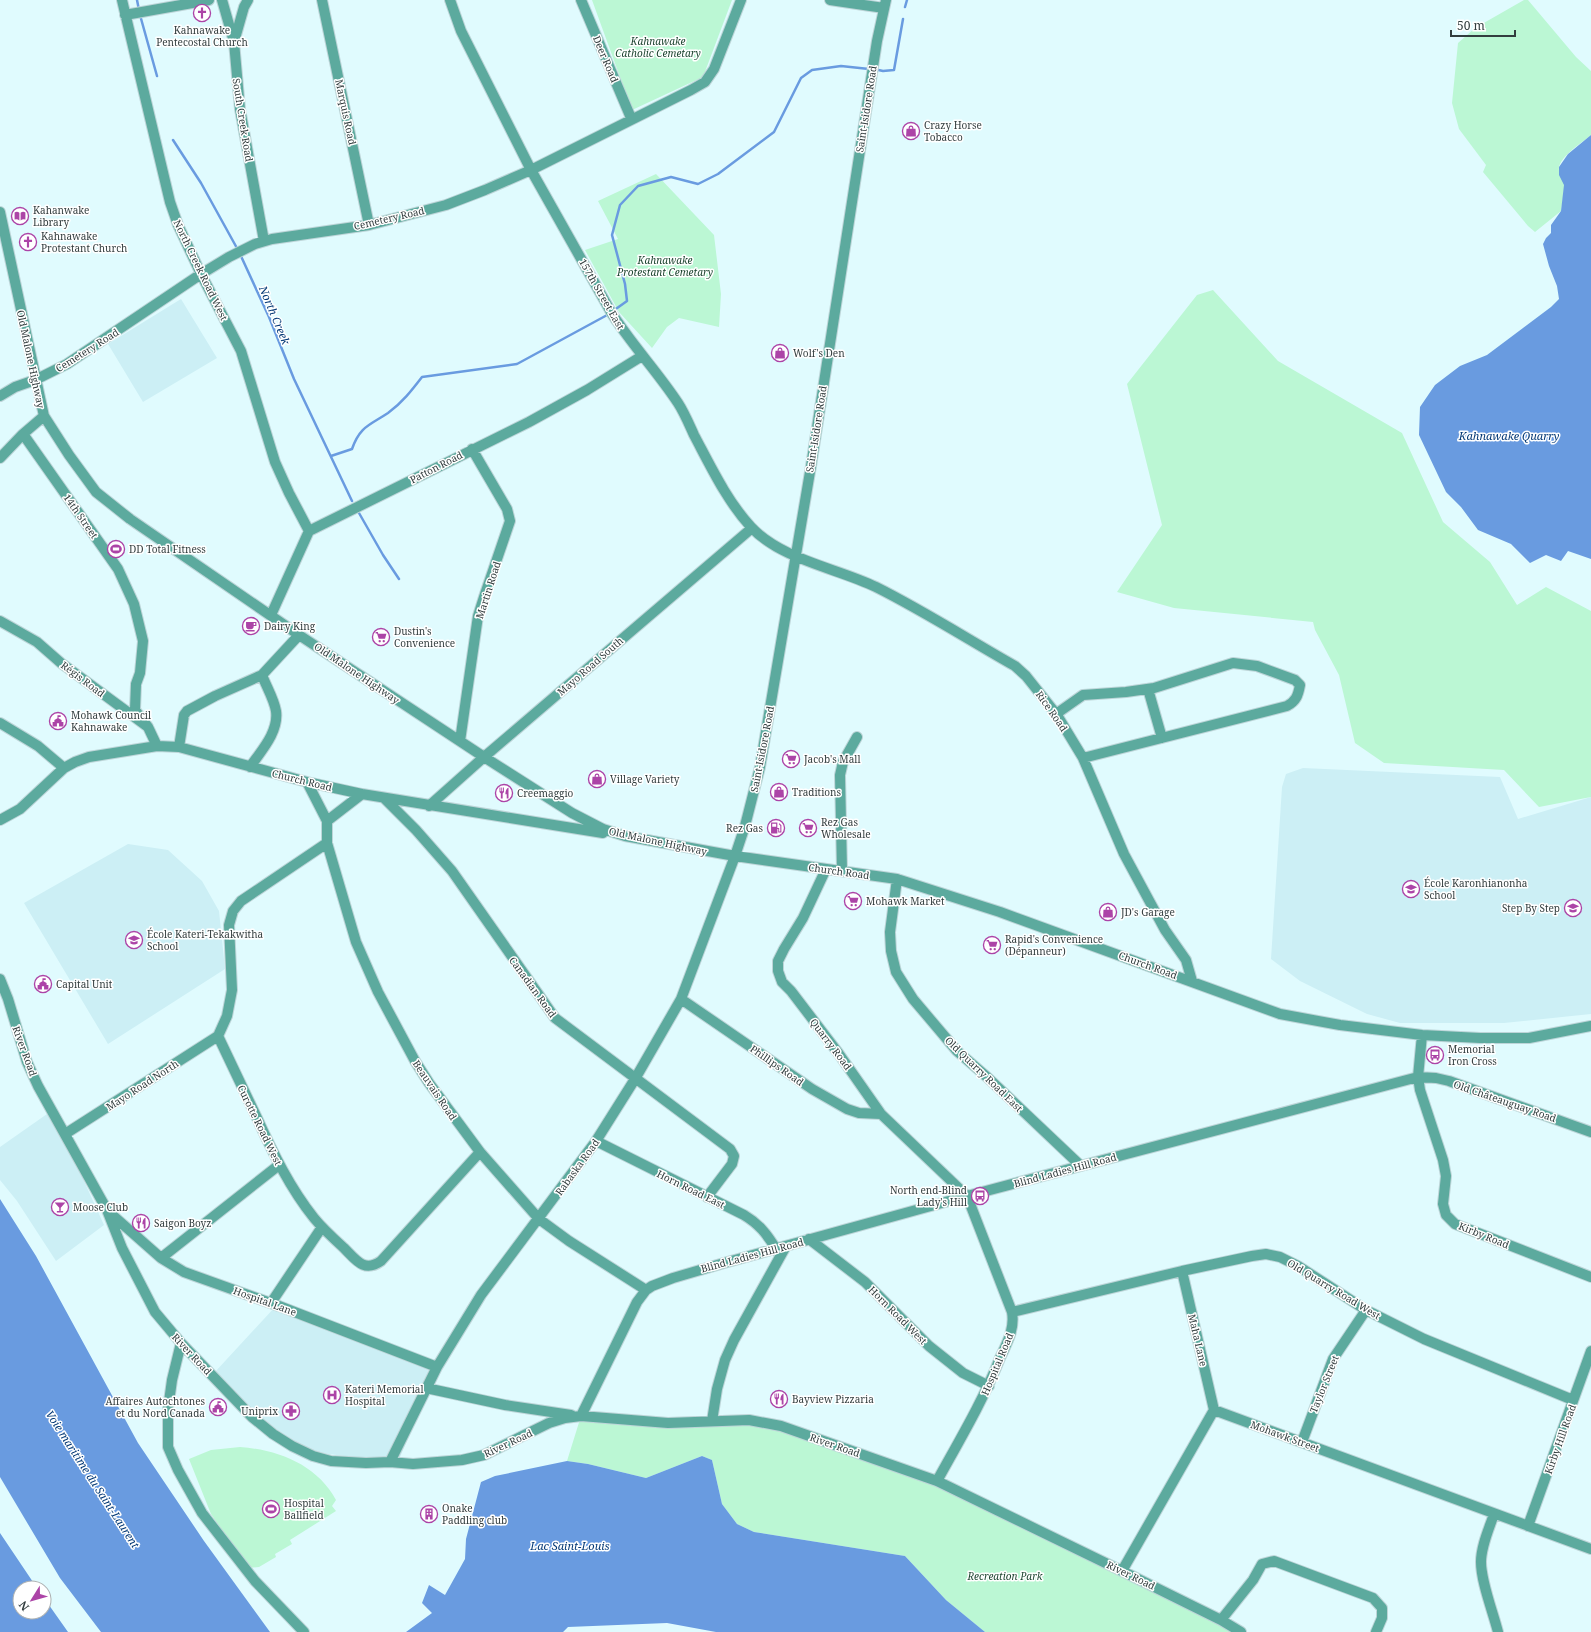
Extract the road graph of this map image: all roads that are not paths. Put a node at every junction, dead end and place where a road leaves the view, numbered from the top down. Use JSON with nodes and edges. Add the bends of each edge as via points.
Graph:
{"nodes":[{"id":1,"x":122,"y":0,"type":"edge"},
{"id":2,"x":209,"y":0,"type":"edge"},
{"id":3,"x":222,"y":0,"type":"edge"},
{"id":4,"x":248,"y":0,"type":"edge"},
{"id":5,"x":322,"y":0,"type":"edge"},
{"id":6,"x":450,"y":0,"type":"edge"},
{"id":7,"x":581,"y":0,"type":"edge"},
{"id":8,"x":741,"y":0,"type":"edge"},
{"id":9,"x":830,"y":0,"type":"edge"},
{"id":10,"x":885,"y":4,"type":"edge"},
{"id":11,"x":125,"y":16,"type":"junction"},
{"id":12,"x":234,"y":42,"type":"junction"},
{"id":13,"x":631,"y":118,"type":"junction"},
{"id":14,"x":531,"y":170,"type":"junction"},
{"id":15,"x":0,"y":212,"type":"edge"},
{"id":16,"x":369,"y":225,"type":"junction"},
{"id":17,"x":264,"y":241,"type":"junction"},
{"id":18,"x":201,"y":274,"type":"junction"},
{"id":19,"x":642,"y":356,"type":"junction"},
{"id":20,"x":35,"y":380,"type":"junction"},
{"id":21,"x":0,"y":396,"type":"edge"},
{"id":22,"x":44,"y":416,"type":"junction"},
{"id":23,"x":23,"y":434,"type":"junction"},
{"id":24,"x":472,"y":449,"type":"junction"},
{"id":25,"x":0,"y":458,"type":"edge"},
{"id":26,"x":752,"y":528,"type":"junction"},
{"id":27,"x":308,"y":531,"type":"junction"},
{"id":28,"x":795,"y":556,"type":"junction"},
{"id":29,"x":271,"y":615,"type":"junction"},
{"id":30,"x":0,"y":621,"type":"edge"},
{"id":31,"x":299,"y":635,"type":"junction"},
{"id":32,"x":262,"y":675,"type":"junction"},
{"id":33,"x":1148,"y":689,"type":"junction"},
{"id":34,"x":1056,"y":714,"type":"junction"},
{"id":35,"x":0,"y":723,"type":"edge"},
{"id":36,"x":148,"y":727,"type":"junction"},
{"id":37,"x":857,"y":737,"type":"dead end"},
{"id":38,"x":1162,"y":738,"type":"junction"},
{"id":39,"x":460,"y":741,"type":"junction"},
{"id":40,"x":157,"y":746,"type":"junction"},
{"id":41,"x":179,"y":747,"type":"junction"},
{"id":42,"x":484,"y":757,"type":"junction"},
{"id":43,"x":1083,"y":758,"type":"junction"},
{"id":44,"x":250,"y":767,"type":"junction"},
{"id":45,"x":64,"y":768,"type":"junction"},
{"id":46,"x":307,"y":782,"type":"junction"},
{"id":47,"x":362,"y":794,"type":"junction"},
{"id":48,"x":384,"y":798,"type":"junction"},
{"id":49,"x":429,"y":806,"type":"junction"},
{"id":50,"x":0,"y":820,"type":"edge"},
{"id":51,"x":327,"y":821,"type":"junction"},
{"id":52,"x":625,"y":836,"type":"junction"},
{"id":53,"x":327,"y":843,"type":"junction"},
{"id":54,"x":735,"y":856,"type":"junction"},
{"id":55,"x":826,"y":869,"type":"junction"},
{"id":56,"x":842,"y":871,"type":"junction"},
{"id":57,"x":897,"y":879,"type":"junction"},
{"id":58,"x":0,"y":979,"type":"edge"},
{"id":59,"x":1192,"y":981,"type":"junction"},
{"id":60,"x":680,"y":999,"type":"junction"},
{"id":61,"x":1591,"y":1026,"type":"edge"},
{"id":62,"x":1422,"y":1035,"type":"junction"},
{"id":63,"x":218,"y":1036,"type":"junction"},
{"id":64,"x":1418,"y":1077,"type":"junction"},
{"id":65,"x":635,"y":1079,"type":"junction"},
{"id":66,"x":881,"y":1114,"type":"junction"},
{"id":67,"x":1591,"y":1132,"type":"edge"},
{"id":68,"x":65,"y":1134,"type":"junction"},
{"id":69,"x":596,"y":1141,"type":"junction"},
{"id":70,"x":480,"y":1152,"type":"junction"},
{"id":71,"x":279,"y":1165,"type":"junction"},
{"id":72,"x":1080,"y":1166,"type":"junction"},
{"id":73,"x":967,"y":1196,"type":"junction"},
{"id":74,"x":707,"y":1197,"type":"junction"},
{"id":75,"x":107,"y":1210,"type":"junction"},
{"id":76,"x":539,"y":1219,"type":"junction"},
{"id":77,"x":322,"y":1227,"type":"junction"},
{"id":78,"x":810,"y":1240,"type":"junction"},
{"id":79,"x":786,"y":1246,"type":"junction"},
{"id":80,"x":776,"y":1249,"type":"junction"},
{"id":81,"x":161,"y":1258,"type":"junction"},
{"id":82,"x":1182,"y":1271,"type":"junction"},
{"id":83,"x":1591,"y":1277,"type":"edge"},
{"id":84,"x":646,"y":1290,"type":"junction"},
{"id":85,"x":271,"y":1303,"type":"junction"},
{"id":86,"x":1366,"y":1310,"type":"junction"},
{"id":87,"x":1012,"y":1312,"type":"junction"},
{"id":88,"x":181,"y":1344,"type":"junction"},
{"id":89,"x":1591,"y":1351,"type":"edge"},
{"id":90,"x":437,"y":1367,"type":"junction"},
{"id":91,"x":989,"y":1386,"type":"junction"},
{"id":92,"x":426,"y":1388,"type":"junction"},
{"id":93,"x":1574,"y":1400,"type":"junction"},
{"id":94,"x":1214,"y":1410,"type":"junction"},
{"id":95,"x":581,"y":1416,"type":"junction"},
{"id":96,"x":712,"y":1421,"type":"junction"},
{"id":97,"x":1302,"y":1442,"type":"junction"},
{"id":98,"x":390,"y":1462,"type":"junction"},
{"id":99,"x":937,"y":1481,"type":"junction"},
{"id":100,"x":1494,"y":1514,"type":"junction"},
{"id":101,"x":1528,"y":1526,"type":"junction"},
{"id":102,"x":1591,"y":1549,"type":"edge"},
{"id":103,"x":1122,"y":1571,"type":"junction"},
{"id":104,"x":1221,"y":1620,"type":"junction"},
{"id":105,"x":304,"y":1632,"type":"edge"},
{"id":106,"x":1241,"y":1632,"type":"edge"},
{"id":107,"x":1376,"y":1632,"type":"edge"},
{"id":108,"x":1498,"y":1632,"type":"edge"}],
"edges":[{"from":1,"to":11,"type":"street","name":"North Creek Road West"},
{"from":2,"to":11,"type":"street"},
{"from":3,"to":12,"type":"street"},
{"from":4,"to":12,"type":"street","name":"South Creek Road"},
{"from":5,"to":16,"type":"street","name":"Marquis Road"},
{"from":6,"to":14,"type":"street","name":"157th Street East","via":[[464,37]]},
{"from":7,"to":13,"type":"street","name":"Deer Road"},
{"from":8,"to":13,"type":"street","name":"Cemetery Road","via":[[714,69],[705,82]]},
{"from":9,"to":10,"type":"street"},
{"from":10,"to":28,"type":"street","name":"Saint-Isidore Road"},
{"from":11,"to":18,"type":"street","name":"North Creek Road West","via":[[170,202]]},
{"from":12,"to":17,"type":"street","name":"South Creek Road","via":[[240,109]]},
{"from":13,"to":14,"type":"street","name":"Cemetery Road"},
{"from":14,"to":16,"type":"street","name":"Cemetery Road","via":[[446,205]]},
{"from":14,"to":19,"type":"street","name":"157th Street East","via":[[611,312]]},
{"from":15,"to":20,"type":"street","name":"Old Malone Highway"},
{"from":16,"to":17,"type":"street","name":"Cemetery Road"},
{"from":17,"to":18,"type":"street","name":"Cemetery Road","via":[[229,257]]},
{"from":18,"to":20,"type":"street","name":"Cemetery Road","via":[[67,364]]},
{"from":18,"to":27,"type":"street","name":"North Creek Road West","via":[[240,351],[275,462]]},
{"from":19,"to":24,"type":"street","name":"Patton Road","via":[[529,422]]},
{"from":19,"to":26,"type":"street","name":"157th Street East","via":[[678,403],[712,469]]},
{"from":20,"to":21,"type":"street","name":"Cemetery Road"},
{"from":20,"to":22,"type":"street","name":"Old Malone Highway"},
{"from":22,"to":23,"type":"street"},
{"from":22,"to":29,"type":"street","name":"Old Malone Highway","via":[[96,492],[130,519]]},
{"from":23,"to":25,"type":"street"},
{"from":23,"to":36,"type":"street","name":"14th Street","via":[[121,575],[134,604],[143,641],[140,673],[136,684],[135,710]]},
{"from":24,"to":27,"type":"street","name":"Patton Road"},
{"from":24,"to":39,"type":"street","name":"Martin Road","via":[[507,509],[510,521],[478,616]]},
{"from":26,"to":28,"type":"street","name":"157th Street East"},
{"from":26,"to":42,"type":"street","name":"Mayo Road South"},
{"from":27,"to":29,"type":"street"},
{"from":28,"to":34,"type":"street","name":"Rice Road","via":[[877,588],[1015,666]]},
{"from":28,"to":54,"type":"street","name":"Saint-Isidore Road","via":[[760,767]]},
{"from":29,"to":31,"type":"street","name":"Old Malone Highway"},
{"from":30,"to":36,"type":"street","name":"Régis Road","via":[[37,642]]},
{"from":31,"to":32,"type":"street"},
{"from":31,"to":39,"type":"street","name":"Old Malone Highway"},
{"from":32,"to":41,"type":"street","via":[[187,711],[184,715]]},
{"from":32,"to":44,"type":"street","via":[[276,711],[275,726],[269,740]]},
{"from":33,"to":34,"type":"street","via":[[1083,696]]},
{"from":33,"to":38,"type":"street"},
{"from":33,"to":38,"type":"street","via":[[1234,663],[1257,666],[1295,680],[1300,685],[1298,696],[1287,706]]},
{"from":34,"to":43,"type":"street","name":"Rice Road"},
{"from":35,"to":45,"type":"street","via":[[38,746]]},
{"from":36,"to":40,"type":"street","name":"Régis Road"},
{"from":37,"to":56,"type":"street","via":[[843,762],[840,775]]},
{"from":38,"to":43,"type":"street"},
{"from":39,"to":42,"type":"street","name":"Old Malone Highway"},
{"from":40,"to":41,"type":"street","name":"Church Road"},
{"from":40,"to":45,"type":"street","name":"Church Road","via":[[89,757]]},
{"from":41,"to":44,"type":"street","name":"Church Road"},
{"from":42,"to":49,"type":"street","name":"Mayo Road South"},
{"from":42,"to":52,"type":"street","name":"Old Malone Highway","via":[[572,813],[603,829]]},
{"from":43,"to":59,"type":"street","name":"Rice Road","via":[[1124,854],[1165,930],[1186,960]]},
{"from":44,"to":46,"type":"street","name":"Church Road"},
{"from":45,"to":50,"type":"street","name":"Church Road","via":[[20,809]]},
{"from":46,"to":47,"type":"street","name":"Church Road"},
{"from":46,"to":51,"type":"street","name":"Beauvais Road"},
{"from":47,"to":48,"type":"street","name":"Church Road"},
{"from":47,"to":51,"type":"street"},
{"from":48,"to":49,"type":"street","name":"Church Road"},
{"from":48,"to":65,"type":"street","name":"Canadian Road","via":[[452,871],[555,1018]]},
{"from":49,"to":52,"type":"street","name":"Church Road"},
{"from":51,"to":53,"type":"street","name":"Beauvais Road"},
{"from":52,"to":54,"type":"street","name":"Old Malone Highway"},
{"from":53,"to":63,"type":"street","via":[[241,901],[233,911],[229,925],[232,990],[227,1016]]},
{"from":53,"to":70,"type":"street","name":"Beauvais Road","via":[[356,942],[378,992],[429,1083]]},
{"from":54,"to":55,"type":"street","name":"Church Road"},
{"from":54,"to":60,"type":"street","name":"Rabaska Road"},
{"from":55,"to":56,"type":"street","name":"Church Road"},
{"from":55,"to":66,"type":"street","name":"Quarry Road","via":[[778,961],[778,971],[782,982],[839,1054]]},
{"from":56,"to":57,"type":"street","name":"Church Road"},
{"from":57,"to":59,"type":"street","name":"Church Road","via":[[1000,912]]},
{"from":57,"to":72,"type":"street","name":"Old Quarry Road East","via":[[890,932],[891,951],[896,972],[913,999],[957,1051]]},
{"from":58,"to":68,"type":"street","name":"River Road","via":[[27,1062]]},
{"from":59,"to":62,"type":"street","name":"Church Road","via":[[1280,1014],[1340,1025]]},
{"from":60,"to":65,"type":"street","name":"Rabaska Road"},
{"from":60,"to":66,"type":"street","name":"Phillips Road","via":[[812,1089],[847,1109],[859,1113]]},
{"from":61,"to":62,"type":"street","via":[[1529,1038]]},
{"from":62,"to":64,"type":"street"},
{"from":63,"to":68,"type":"street","name":"Mayo Road North"},
{"from":63,"to":71,"type":"street","name":"Curotte Road West"},
{"from":64,"to":67,"type":"street","name":"Old Châteauguay Road","via":[[1449,1081]]},
{"from":64,"to":72,"type":"street","name":"Blind Ladies Hill Road"},
{"from":64,"to":83,"type":"street","name":"Kirby Road","via":[[1422,1099],[1443,1160],[1446,1176],[1443,1204],[1446,1215],[1455,1224]]},
{"from":65,"to":69,"type":"street","name":"Rabaska Road"},
{"from":65,"to":74,"type":"street","name":"Canadian Road","via":[[730,1149],[734,1156],[732,1164]]},
{"from":66,"to":73,"type":"street","name":"Quarry Road"},
{"from":68,"to":75,"type":"street","name":"River Road"},
{"from":69,"to":74,"type":"street","name":"Horn Road East"},
{"from":69,"to":76,"type":"street","name":"Rabaska Road"},
{"from":70,"to":76,"type":"street","name":"Beauvais Road"},
{"from":70,"to":77,"type":"street","name":"Curotte Road West","via":[[375,1266],[365,1266],[358,1262]]},
{"from":71,"to":77,"type":"street","name":"Curotte Road West"},
{"from":71,"to":81,"type":"street"},
{"from":72,"to":73,"type":"street","name":"Blind Ladies Hill Road"},
{"from":73,"to":78,"type":"street","name":"Blind Ladies Hill Road"},
{"from":73,"to":87,"type":"street","name":"Hospital Road"},
{"from":74,"to":80,"type":"street","name":"Horn Road East","via":[[756,1222],[768,1234]]},
{"from":75,"to":81,"type":"street","name":"Hospital Lane"},
{"from":75,"to":88,"type":"street","name":"River Road","via":[[122,1248],[155,1312]]},
{"from":76,"to":84,"type":"street","name":"Beauvais Road"},
{"from":76,"to":90,"type":"street","name":"Rabaska Road","via":[[488,1285]]},
{"from":77,"to":85,"type":"street"},
{"from":78,"to":79,"type":"street","name":"Blind Ladies Hill Road"},
{"from":78,"to":91,"type":"street","name":"Horn Road West","via":[[865,1282],[929,1346],[962,1373]]},
{"from":79,"to":80,"type":"street","name":"Blind Ladies Hill Road"},
{"from":79,"to":96,"type":"street","via":[[725,1360]]},
{"from":80,"to":84,"type":"street","name":"Blind Ladies Hill Road","via":[[673,1278]]},
{"from":81,"to":85,"type":"street","name":"Hospital Lane","via":[[184,1272]]},
{"from":82,"to":86,"type":"street","name":"Old Quarry Road West","via":[[1266,1254],[1280,1257],[1298,1266]]},
{"from":82,"to":87,"type":"street","name":"Old Quarry Road West"},
{"from":82,"to":94,"type":"street","name":"Maha Lane"},
{"from":84,"to":95,"type":"street","via":[[637,1302]]},
{"from":85,"to":90,"type":"street","name":"Hospital Lane"},
{"from":86,"to":93,"type":"street","name":"Old Quarry Road West","via":[[1424,1339]]},
{"from":86,"to":97,"type":"street","name":"Taylor Street","via":[[1333,1359]]},
{"from":87,"to":91,"type":"street","name":"Hospital Road","via":[[1011,1333]]},
{"from":88,"to":98,"type":"street","name":"River Road","via":[[252,1417],[292,1446],[331,1461]]},
{"from":88,"to":105,"type":"street","via":[[168,1409],[168,1446],[175,1464],[202,1513],[255,1581]]},
{"from":89,"to":93,"type":"street","name":"Kirby Hill Road"},
{"from":90,"to":92,"type":"street","name":"Rabaska Road"},
{"from":91,"to":99,"type":"street","name":"Hospital Road"},
{"from":92,"to":95,"type":"street","via":[[505,1405]]},
{"from":92,"to":98,"type":"street","name":"Rabaska Road"},
{"from":93,"to":101,"type":"street","name":"Kirby Hill Road"},
{"from":94,"to":97,"type":"street","name":"Mohawk Street"},
{"from":94,"to":103,"type":"street"},
{"from":95,"to":96,"type":"street","name":"River Road","via":[[668,1423]]},
{"from":95,"to":98,"type":"street","name":"River Road","via":[[565,1418],[550,1424],[484,1455],[462,1460],[413,1464]]},
{"from":96,"to":99,"type":"street","name":"River Road","via":[[749,1420],[781,1426]]},
{"from":97,"to":100,"type":"street","name":"Mohawk Street"},
{"from":99,"to":103,"type":"street","name":"River Road"},
{"from":100,"to":101,"type":"street","name":"Mohawk Street"},
{"from":100,"to":108,"type":"street","via":[[1481,1563]]},
{"from":101,"to":102,"type":"street","name":"Mohawk Street"},
{"from":103,"to":104,"type":"street","name":"River Road"},
{"from":104,"to":106,"type":"street","name":"River Road"},
{"from":104,"to":107,"type":"street","via":[[1253,1580],[1262,1564],[1274,1561],[1372,1598],[1382,1608],[1382,1618]]}]}
